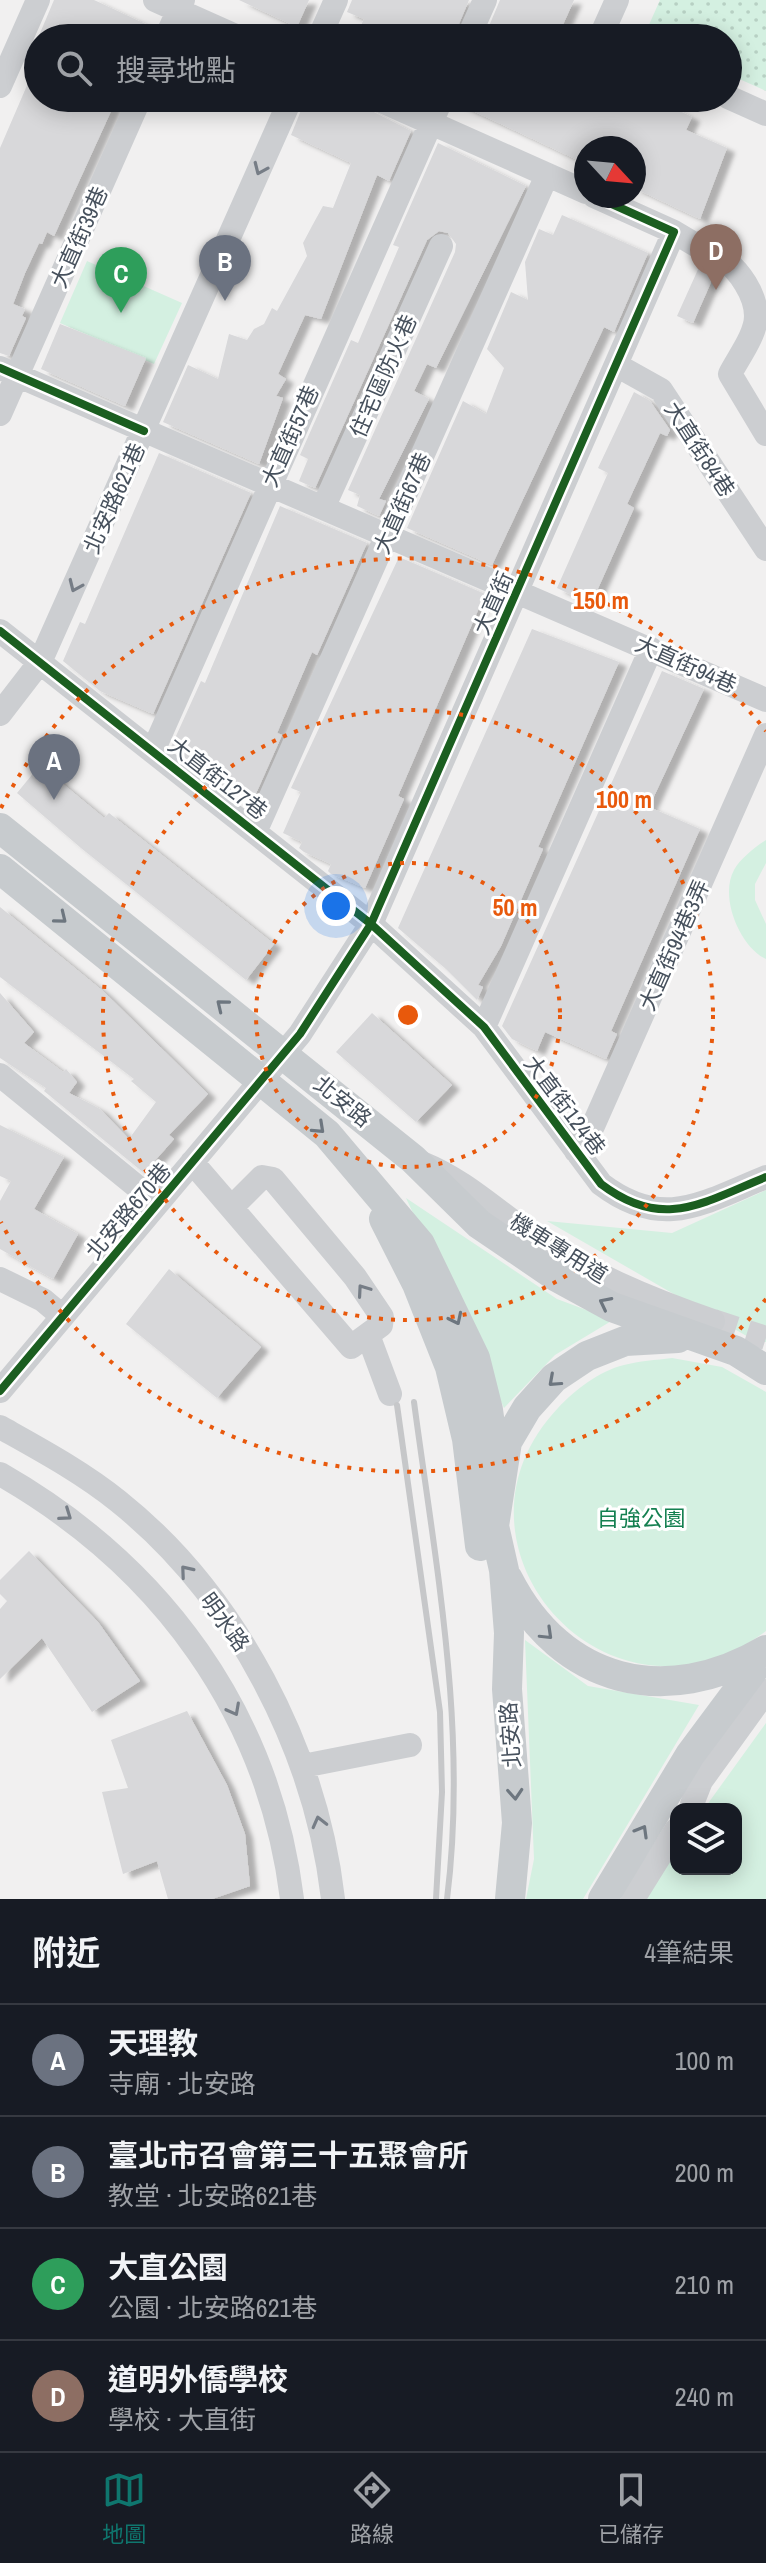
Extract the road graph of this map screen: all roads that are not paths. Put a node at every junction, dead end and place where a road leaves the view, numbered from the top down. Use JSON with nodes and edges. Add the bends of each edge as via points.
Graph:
{"nodes":[{"id":1,"x":38,"y":0,"type":"edge"},
{"id":2,"x":155,"y":0,"type":"edge"},
{"id":3,"x":336,"y":0,"type":"edge"},
{"id":4,"x":485,"y":0,"type":"edge"},
{"id":5,"x":617,"y":0,"type":"edge"},
{"id":6,"x":181,"y":5,"type":"edge"},
{"id":7,"x":27,"y":24,"type":"edge"},
{"id":8,"x":172,"y":24,"type":"edge"},
{"id":9,"x":215,"y":24,"type":"edge"},
{"id":10,"x":325,"y":24,"type":"edge"},
{"id":11,"x":474,"y":24,"type":"edge"},
{"id":12,"x":606,"y":24,"type":"edge"},
{"id":13,"x":24,"y":32,"type":"edge"},
{"id":14,"x":0,"y":86,"type":"edge"},
{"id":15,"x":742,"y":103,"type":"edge"},
{"id":16,"x":133,"y":112,"type":"edge"},
{"id":17,"x":285,"y":112,"type":"edge"},
{"id":18,"x":406,"y":112,"type":"edge"},
{"id":19,"x":436,"y":112,"type":"edge"},
{"id":20,"x":766,"y":114,"type":"edge"},
{"id":21,"x":431,"y":123,"type":"junction"},
{"id":22,"x":547,"y":175,"type":"junction"},
{"id":23,"x":574,"y":187,"type":"edge"},
{"id":24,"x":621,"y":208,"type":"edge"},
{"id":25,"x":674,"y":232,"type":"junction"},
{"id":26,"x":441,"y":246,"type":"dead end"},
{"id":27,"x":618,"y":366,"type":"junction"},
{"id":28,"x":9,"y":372,"type":"edge"},
{"id":29,"x":0,"y":414,"type":"edge"},
{"id":30,"x":144,"y":431,"type":"junction"},
{"id":31,"x":766,"y":434,"type":"edge"},
{"id":32,"x":269,"y":484,"type":"junction"},
{"id":33,"x":324,"y":506,"type":"junction"},
{"id":34,"x":388,"y":534,"type":"junction"},
{"id":35,"x":766,"y":549,"type":"edge"},
{"id":36,"x":517,"y":591,"type":"junction"},
{"id":37,"x":0,"y":631,"type":"edge"},
{"id":38,"x":651,"y":649,"type":"junction"},
{"id":39,"x":40,"y":662,"type":"junction"},
{"id":40,"x":766,"y":700,"type":"edge"},
{"id":41,"x":0,"y":714,"type":"edge"},
{"id":42,"x":766,"y":735,"type":"edge"},
{"id":43,"x":153,"y":751,"type":"junction"},
{"id":44,"x":0,"y":828,"type":"edge"},
{"id":45,"x":256,"y":830,"type":"junction"},
{"id":46,"x":0,"y":869,"type":"edge"},
{"id":47,"x":371,"y":924,"type":"junction"},
{"id":48,"x":484,"y":1027,"type":"junction"},
{"id":49,"x":283,"y":1054,"type":"junction"},
{"id":50,"x":0,"y":1075,"type":"edge"},
{"id":51,"x":262,"y":1079,"type":"junction"},
{"id":52,"x":576,"y":1151,"type":"junction"},
{"id":53,"x":192,"y":1162,"type":"junction"},
{"id":54,"x":766,"y":1177,"type":"edge"},
{"id":55,"x":370,"y":1184,"type":"junction"},
{"id":56,"x":157,"y":1203,"type":"junction"},
{"id":57,"x":233,"y":1206,"type":"junction"},
{"id":58,"x":0,"y":1279,"type":"edge"},
{"id":59,"x":62,"y":1316,"type":"junction"},
{"id":60,"x":709,"y":1331,"type":"junction"},
{"id":61,"x":368,"y":1335,"type":"junction"},
{"id":62,"x":760,"y":1361,"type":"edge"},
{"id":63,"x":0,"y":1391,"type":"edge"},
{"id":64,"x":390,"y":1394,"type":"dead end"},
{"id":65,"x":0,"y":1427,"type":"edge"},
{"id":66,"x":0,"y":1474,"type":"edge"},
{"id":67,"x":498,"y":1481,"type":"junction"},
{"id":68,"x":504,"y":1570,"type":"junction"},
{"id":69,"x":766,"y":1652,"type":"edge"},
{"id":70,"x":507,"y":1689,"type":"junction"},
{"id":71,"x":766,"y":1691,"type":"edge"},
{"id":72,"x":766,"y":1714,"type":"edge"},
{"id":73,"x":410,"y":1745,"type":"dead end"},
{"id":74,"x":303,"y":1766,"type":"junction"},
{"id":75,"x":692,"y":1803,"type":"edge"},
{"id":76,"x":695,"y":1803,"type":"edge"},
{"id":77,"x":670,"y":1840,"type":"edge"},
{"id":78,"x":292,"y":1899,"type":"edge"},
{"id":79,"x":333,"y":1899,"type":"edge"},
{"id":80,"x":510,"y":1899,"type":"edge"},
{"id":81,"x":603,"y":1899,"type":"edge"},
{"id":82,"x":633,"y":1899,"type":"edge"}],
"edges":[{"from":1,"to":7,"type":"street"},
{"from":2,"to":6,"type":"street"},
{"from":3,"to":10,"type":"street"},
{"from":4,"to":11,"type":"street"},
{"from":5,"to":12,"type":"street"},
{"from":6,"to":8,"type":"street"},
{"from":6,"to":9,"type":"street"},
{"from":13,"to":14,"type":"street"},
{"from":15,"to":20,"type":"street"},
{"from":16,"to":28,"type":"street","name":"大直街39巷"},
{"from":17,"to":30,"type":"street","name":"北安路621巷","one_way":true},
{"from":18,"to":21,"type":"street"},
{"from":19,"to":21,"type":"street","name":"大直街57巷"},
{"from":21,"to":22,"type":"street"},
{"from":21,"to":32,"type":"street","name":"大直街57巷"},
{"from":22,"to":23,"type":"street"},
{"from":22,"to":34,"type":"street","name":"大直街67巷"},
{"from":24,"to":25,"type":"street"},
{"from":25,"to":27,"type":"street","name":"大直街"},
{"from":25,"to":31,"type":"street","via":[[734,266],[742,280],[756,317],[730,374]]},
{"from":26,"to":33,"type":"street","name":"住宅區防火巷"},
{"from":27,"to":35,"type":"street","name":"大直街84巷","via":[[661,390]]},
{"from":27,"to":36,"type":"street","name":"大直街"},
{"from":28,"to":29,"type":"street","name":"大直街39巷"},
{"from":28,"to":30,"type":"street","name":"大直街94巷"},
{"from":30,"to":32,"type":"street","name":"大直街94巷"},
{"from":30,"to":39,"type":"street","name":"北安路621巷","one_way":true},
{"from":32,"to":33,"type":"street","name":"大直街94巷"},
{"from":32,"to":43,"type":"street","name":"大直街57巷"},
{"from":33,"to":34,"type":"street","name":"大直街94巷"},
{"from":34,"to":36,"type":"street","name":"大直街94巷"},
{"from":34,"to":45,"type":"street","name":"大直街67巷"},
{"from":36,"to":38,"type":"street","name":"大直街94巷"},
{"from":36,"to":47,"type":"street","name":"大直街"},
{"from":37,"to":39,"type":"street","name":"大直街127巷"},
{"from":38,"to":40,"type":"street","name":"大直街94巷"},
{"from":38,"to":48,"type":"street"},
{"from":39,"to":41,"type":"street","name":"北安路621巷"},
{"from":39,"to":43,"type":"street","name":"大直街127巷"},
{"from":42,"to":52,"type":"street","name":"大直街94巷3弄","via":[[593,1126]]},
{"from":43,"to":45,"type":"street","name":"大直街127巷"},
{"from":49,"to":44,"type":"main road","name":"北安路","one_way":true},
{"from":45,"to":47,"type":"street","name":"大直街127巷"},
{"from":46,"to":51,"type":"main road","name":"北安路","one_way":true},
{"from":47,"to":48,"type":"street","name":"大直街124巷"},
{"from":47,"to":49,"type":"street","name":"大直街"},
{"from":48,"to":52,"type":"street","name":"大直街124巷"},
{"from":49,"to":51,"type":"street","name":"北安路670巷"},
{"from":49,"to":60,"type":"main road","name":"北安路","via":[[413,1159],[479,1224],[557,1277],[612,1307]]},
{"from":50,"to":56,"type":"street"},
{"from":51,"to":53,"type":"street","name":"北安路670巷"},
{"from":51,"to":55,"type":"main road","name":"北安路","one_way":true,"via":[[327,1134]]},
{"from":52,"to":54,"type":"street","name":"大直街124巷","via":[[601,1184],[622,1200],[655,1211],[685,1210]]},
{"from":53,"to":56,"type":"street","name":"北安路670巷"},
{"from":53,"to":57,"type":"street"},
{"from":55,"to":67,"type":"main road","name":"北安路","one_way":true,"via":[[420,1244],[475,1358]]},
{"from":55,"to":70,"type":"main road","via":[[450,1367],[467,1439],[492,1646]]},
{"from":56,"to":59,"type":"street","name":"北安路670巷"},
{"from":57,"to":61,"type":"street","via":[[351,1347]]},
{"from":61,"to":57,"type":"street","one_way":true,"via":[[381,1325],[382,1317],[273,1179],[262,1177]]},
{"from":58,"to":59,"type":"street","via":[[43,1300]]},
{"from":59,"to":63,"type":"street","name":"北安路670巷"},
{"from":60,"to":62,"type":"main road","name":"北安路"},
{"from":60,"to":67,"type":"main road","name":"北安路","one_way":true,"via":[[625,1341],[587,1356],[554,1378],[527,1408],[507,1442]]},
{"from":61,"to":64,"type":"street"},
{"from":74,"to":65,"type":"street","name":"明水路","one_way":true,"via":[[253,1661],[176,1558],[120,1503]]},
{"from":66,"to":78,"type":"street","name":"明水路","one_way":true,"via":[[89,1532],[131,1568],[209,1667],[236,1713],[277,1817]]},
{"from":67,"to":68,"type":"main road","name":"北安路","via":[[494,1526]]},
{"from":68,"to":69,"type":"main road","name":"北安路","one_way":true,"via":[[522,1606],[548,1636],[580,1660],[617,1676],[657,1683],[697,1680]]},
{"from":68,"to":70,"type":"main road","name":"北安路"},
{"from":81,"to":69,"type":"main road","name":"北安路","one_way":true,"via":[[690,1755]]},
{"from":70,"to":80,"type":"main road","name":"北安路","one_way":true,"via":[[517,1823]]},
{"from":71,"to":75,"type":"street","via":[[701,1781]]},
{"from":72,"to":76,"type":"street"},
{"from":73,"to":74,"type":"street"},
{"from":79,"to":74,"type":"street","name":"明水路","one_way":true,"via":[[321,1826]]},
{"from":77,"to":82,"type":"street"}]}
